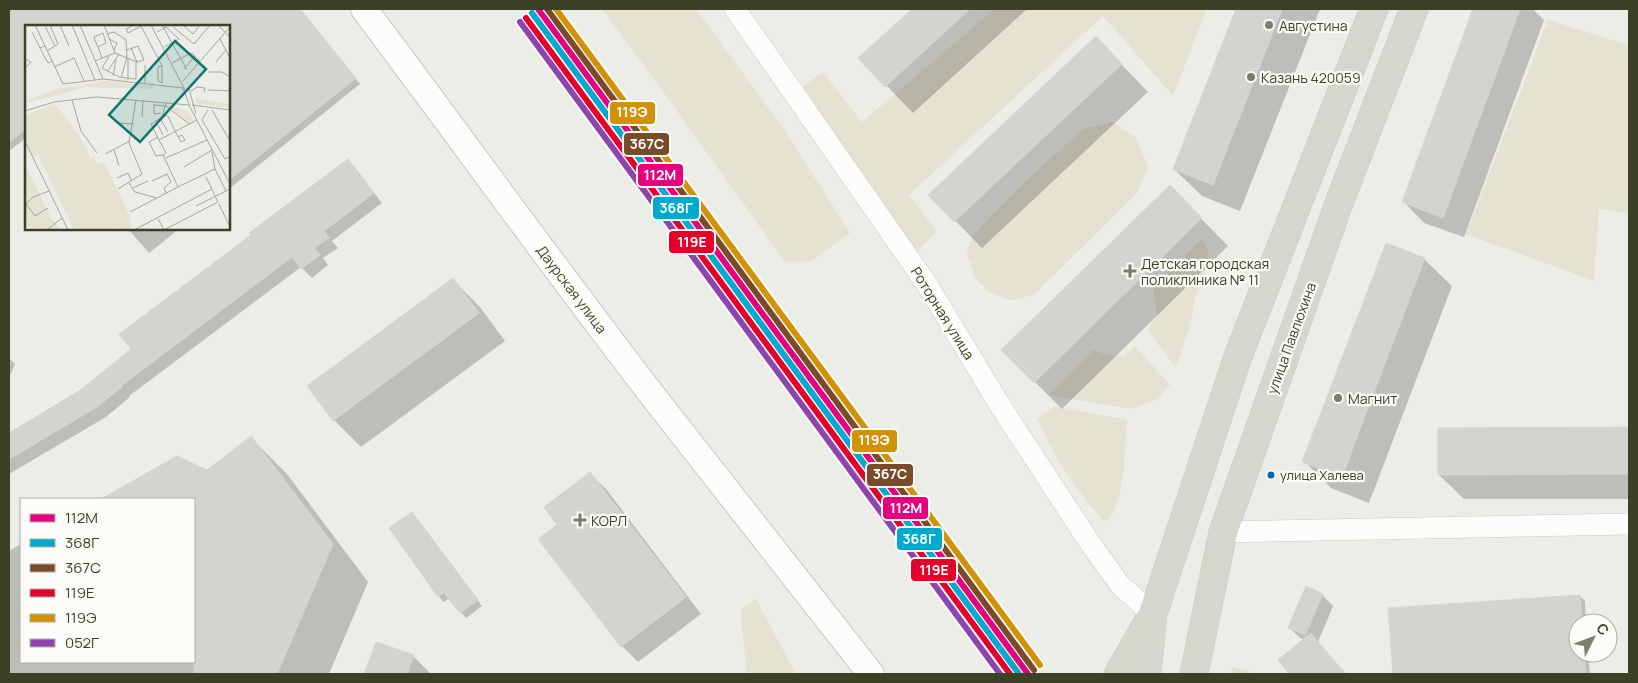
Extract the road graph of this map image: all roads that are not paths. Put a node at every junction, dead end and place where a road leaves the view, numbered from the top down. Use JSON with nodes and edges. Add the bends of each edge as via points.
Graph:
{"nodes":[{"id":1,"x":364,"y":9,"type":"edge"},
{"id":2,"x":735,"y":9,"type":"edge"},
{"id":3,"x":1374,"y":9,"type":"edge"},
{"id":4,"x":1414,"y":9,"type":"edge"},
{"id":5,"x":1629,"y":524,"type":"edge"},
{"id":6,"x":1223,"y":532,"type":"junction"},
{"id":7,"x":786,"y":565,"type":"junction"},
{"id":8,"x":1153,"y":614,"type":"junction"},
{"id":9,"x":849,"y":674,"type":"edge"},
{"id":10,"x":871,"y":674,"type":"edge"},
{"id":11,"x":1118,"y":674,"type":"edge"},
{"id":12,"x":1148,"y":674,"type":"edge"},
{"id":13,"x":1194,"y":674,"type":"edge"}],
"edges":[{"from":1,"to":7,"type":"street","name":"Даурская улица","via":[[554,266]]},
{"from":2,"to":8,"type":"street","name":"Роторная улица","via":[[926,283],[1001,407],[1090,543],[1120,585]]},
{"from":3,"to":8,"type":"main road","via":[[1237,359]]},
{"from":4,"to":6,"type":"main road","name":"улица Павлюхина","via":[[1339,203]]},
{"from":5,"to":6,"type":"street"},
{"from":6,"to":13,"type":"main road","name":"улица Павлюхина"},
{"from":7,"to":9,"type":"street","name":"Даурская улица"},
{"from":7,"to":10,"type":"street","name":"Даурская улица"},
{"from":8,"to":11,"type":"main road"},
{"from":8,"to":12,"type":"main road"}]}
